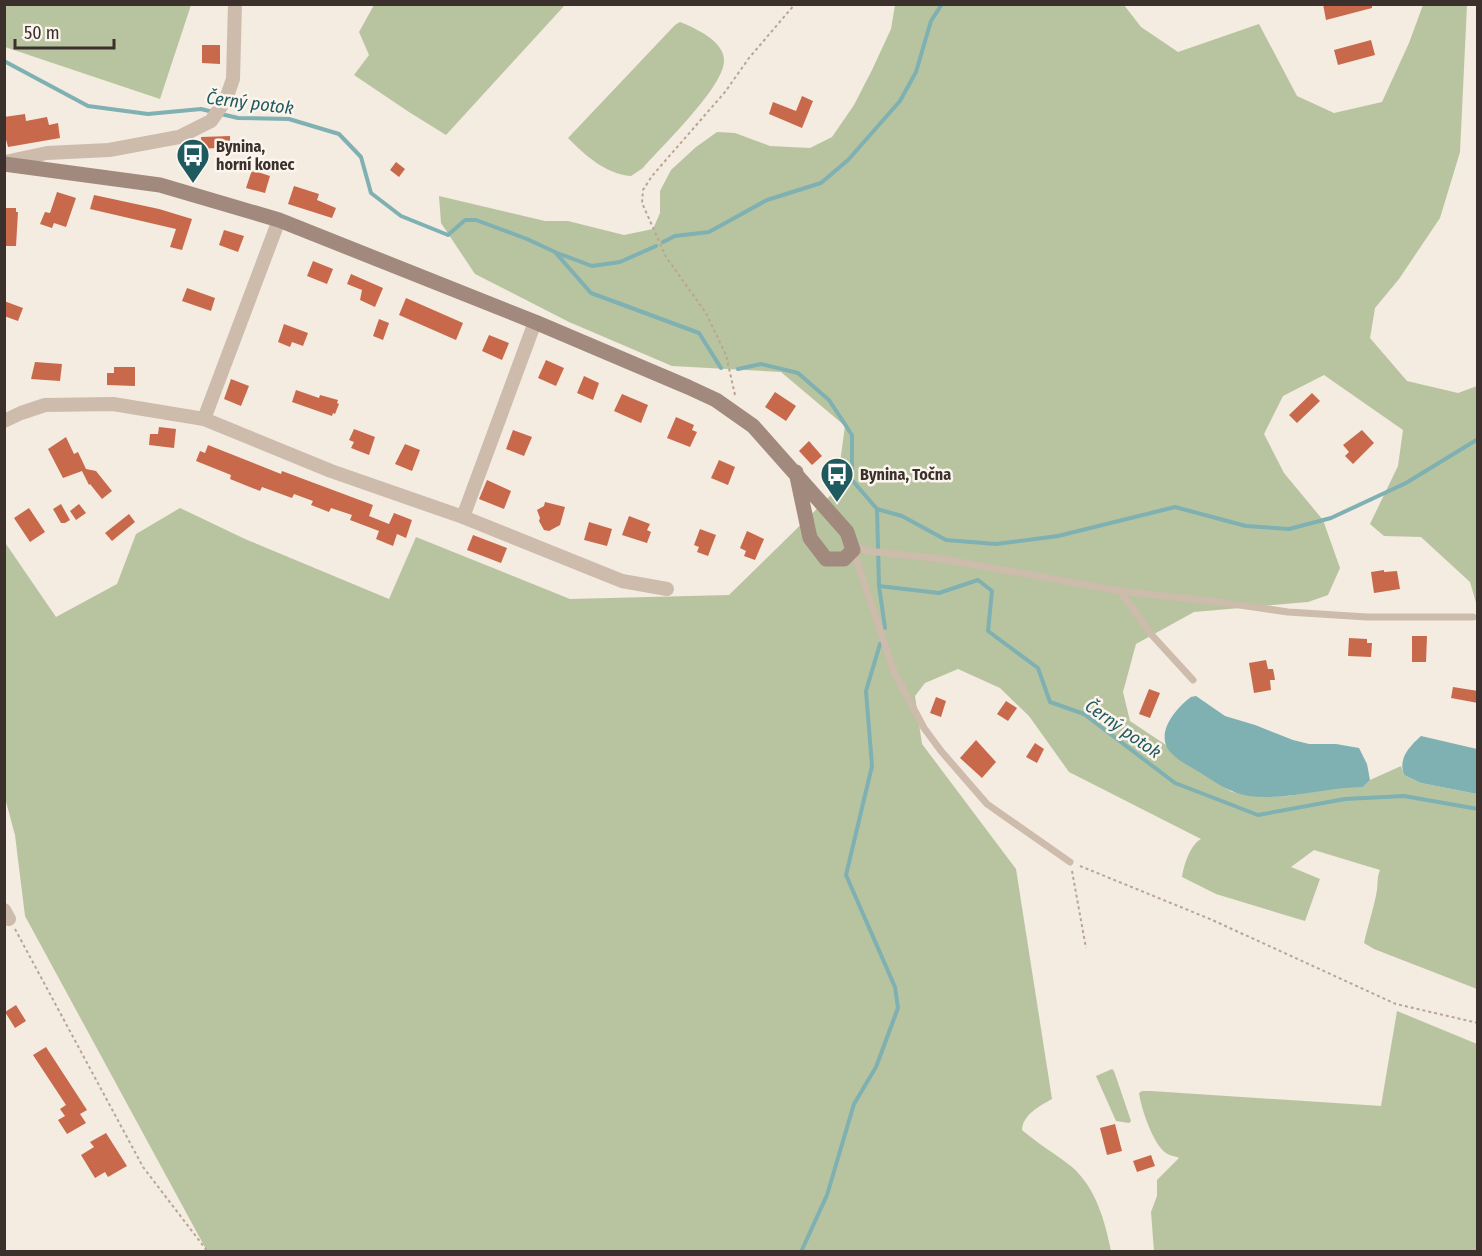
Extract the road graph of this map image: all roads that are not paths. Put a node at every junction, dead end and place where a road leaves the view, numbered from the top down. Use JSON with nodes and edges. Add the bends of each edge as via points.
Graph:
{"nodes":[{"id":1,"x":235,"y":4,"type":"edge"},
{"id":2,"x":4,"y":163,"type":"edge"},
{"id":3,"x":279,"y":220,"type":"junction"},
{"id":4,"x":535,"y":322,"type":"junction"},
{"id":5,"x":204,"y":419,"type":"junction"},
{"id":6,"x":4,"y":421,"type":"edge"},
{"id":7,"x":796,"y":472,"type":"junction"},
{"id":8,"x":462,"y":517,"type":"junction"},
{"id":9,"x":852,"y":547,"type":"junction"},
{"id":10,"x":667,"y":589,"type":"dead end"},
{"id":11,"x":1120,"y":591,"type":"junction"},
{"id":12,"x":1473,"y":617,"type":"dead end"},
{"id":13,"x":1193,"y":680,"type":"dead end"},
{"id":14,"x":1070,"y":862,"type":"road end"}],
"edges":[{"from":1,"to":2,"type":"street","via":[[233,79],[211,121],[179,137],[109,150],[47,153]]},
{"from":2,"to":3,"type":"street","via":[[160,185]]},
{"from":3,"to":4,"type":"street"},
{"from":3,"to":5,"type":"street"},
{"from":4,"to":7,"type":"street","via":[[716,400],[753,426]]},
{"from":4,"to":8,"type":"street"},
{"from":5,"to":6,"type":"street","via":[[113,404],[45,405]]},
{"from":5,"to":8,"type":"street","via":[[331,471]]},
{"from":7,"to":9,"type":"street","via":[[847,531]]},
{"from":7,"to":9,"type":"street","via":[[810,538],[826,559],[844,559]]},
{"from":8,"to":10,"type":"street","via":[[622,581]]},
{"from":9,"to":11,"type":"lane","via":[[942,558]]},
{"from":9,"to":14,"type":"lane","via":[[895,674],[924,728],[987,804]]},
{"from":11,"to":12,"type":"lane","via":[[1299,612],[1367,617]]},
{"from":11,"to":13,"type":"lane","via":[[1150,633]]}]}
